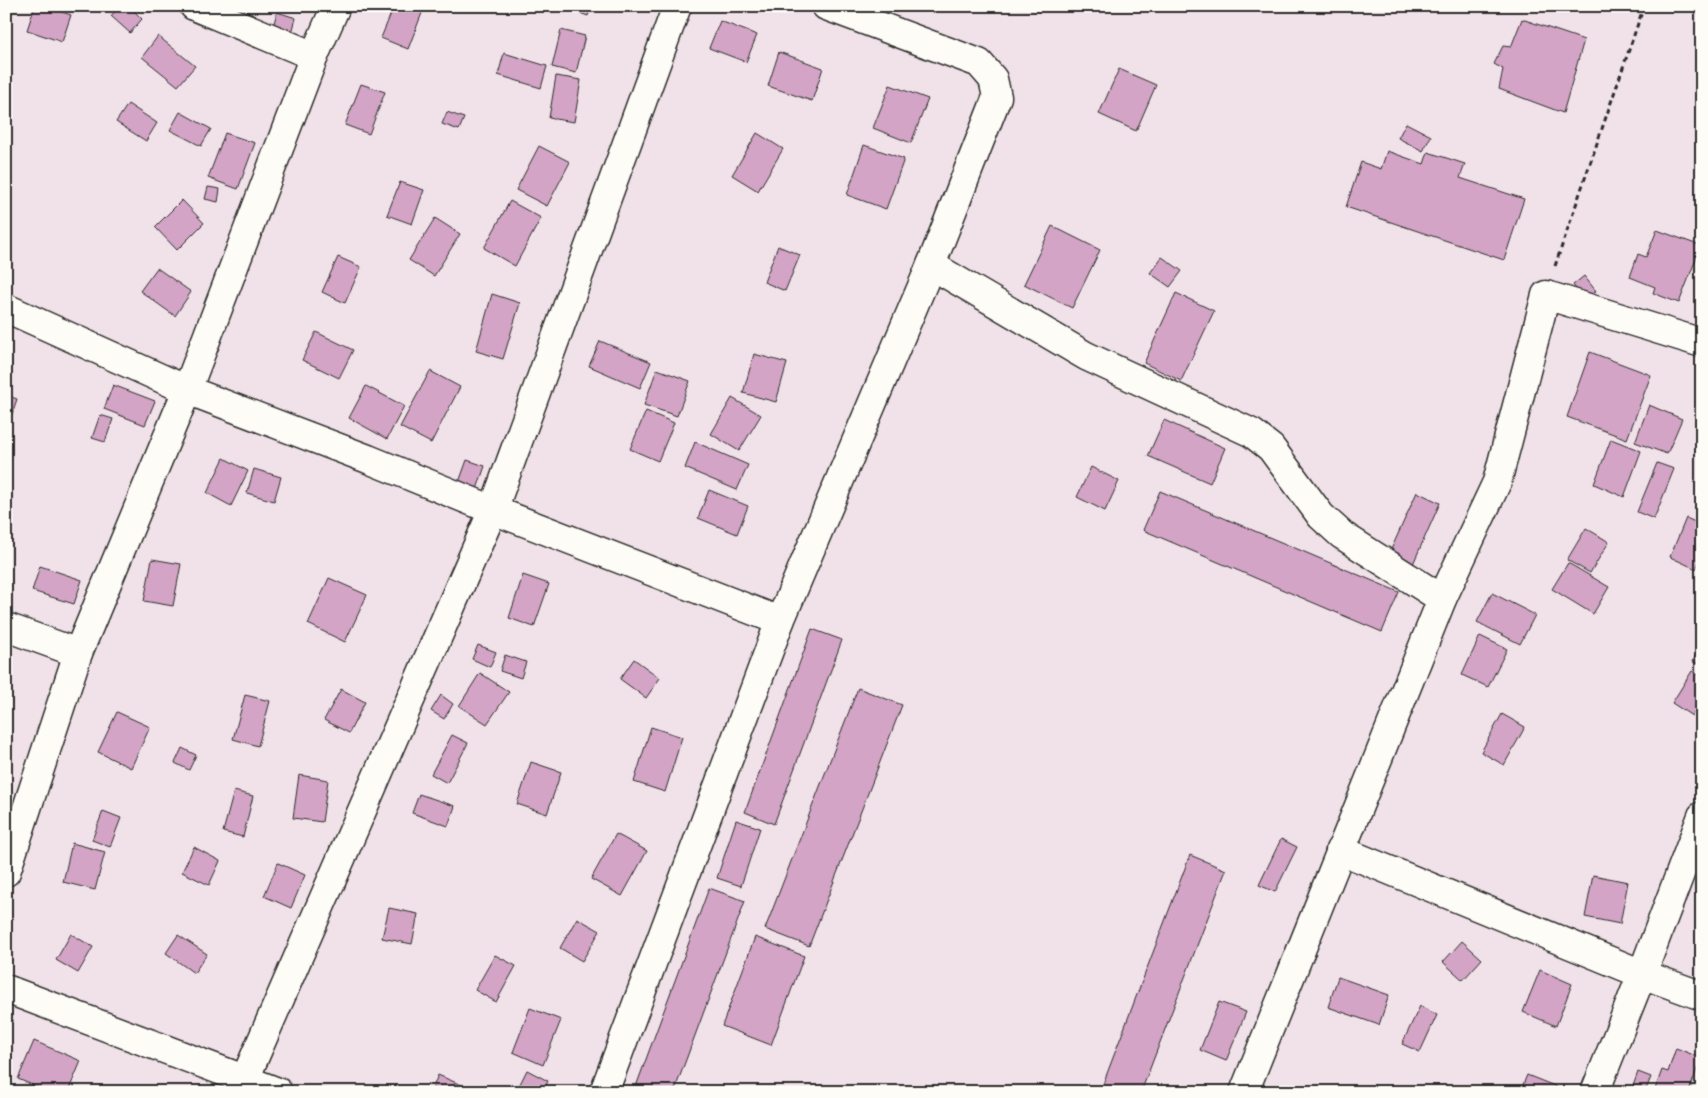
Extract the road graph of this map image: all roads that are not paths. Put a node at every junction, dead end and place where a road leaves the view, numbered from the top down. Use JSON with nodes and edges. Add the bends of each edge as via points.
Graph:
{"nodes":[{"id":1,"x":194,"y":6,"type":"edge"},
{"id":2,"x":336,"y":6,"type":"edge"},
{"id":3,"x":677,"y":6,"type":"edge"},
{"id":4,"x":826,"y":6,"type":"edge"},
{"id":5,"x":314,"y":56,"type":"junction"},
{"id":6,"x":931,"y":265,"type":"junction"},
{"id":7,"x":6,"y":308,"type":"edge"},
{"id":8,"x":1702,"y":343,"type":"edge"},
{"id":9,"x":187,"y":390,"type":"junction"},
{"id":10,"x":493,"y":510,"type":"junction"},
{"id":11,"x":1442,"y":599,"type":"junction"},
{"id":12,"x":780,"y":620,"type":"junction"},
{"id":13,"x":6,"y":627,"type":"edge"},
{"id":14,"x":78,"y":653,"type":"junction"},
{"id":15,"x":1702,"y":816,"type":"edge"},
{"id":16,"x":1340,"y":850,"type":"junction"},
{"id":17,"x":6,"y":872,"type":"edge"},
{"id":18,"x":1642,"y":974,"type":"junction"},
{"id":19,"x":6,"y":989,"type":"edge"},
{"id":20,"x":1702,"y":996,"type":"edge"},
{"id":21,"x":245,"y":1079,"type":"junction"},
{"id":22,"x":278,"y":1092,"type":"edge"},
{"id":23,"x":604,"y":1092,"type":"edge"},
{"id":24,"x":1244,"y":1092,"type":"edge"},
{"id":25,"x":1595,"y":1092,"type":"edge"}],
"edges":[{"from":1,"to":5,"type":"street"},
{"from":2,"to":5,"type":"street"},
{"from":3,"to":10,"type":"street"},
{"from":4,"to":6,"type":"street","via":[[979,63],[993,78],[997,97]]},
{"from":5,"to":9,"type":"street"},
{"from":6,"to":11,"type":"street","via":[[1086,356],[1252,433],[1271,448],[1321,516],[1342,535]]},
{"from":6,"to":12,"type":"street"},
{"from":7,"to":9,"type":"street"},
{"from":8,"to":11,"type":"street","via":[[1546,295],[1497,482]]},
{"from":9,"to":10,"type":"street"},
{"from":9,"to":14,"type":"street"},
{"from":10,"to":12,"type":"street"},
{"from":10,"to":21,"type":"street"},
{"from":11,"to":16,"type":"street"},
{"from":12,"to":23,"type":"street"},
{"from":13,"to":14,"type":"street"},
{"from":14,"to":17,"type":"street"},
{"from":15,"to":18,"type":"street"},
{"from":16,"to":18,"type":"street"},
{"from":16,"to":24,"type":"street"},
{"from":18,"to":20,"type":"street"},
{"from":18,"to":25,"type":"street"},
{"from":19,"to":21,"type":"street"},
{"from":21,"to":22,"type":"street"}]}
